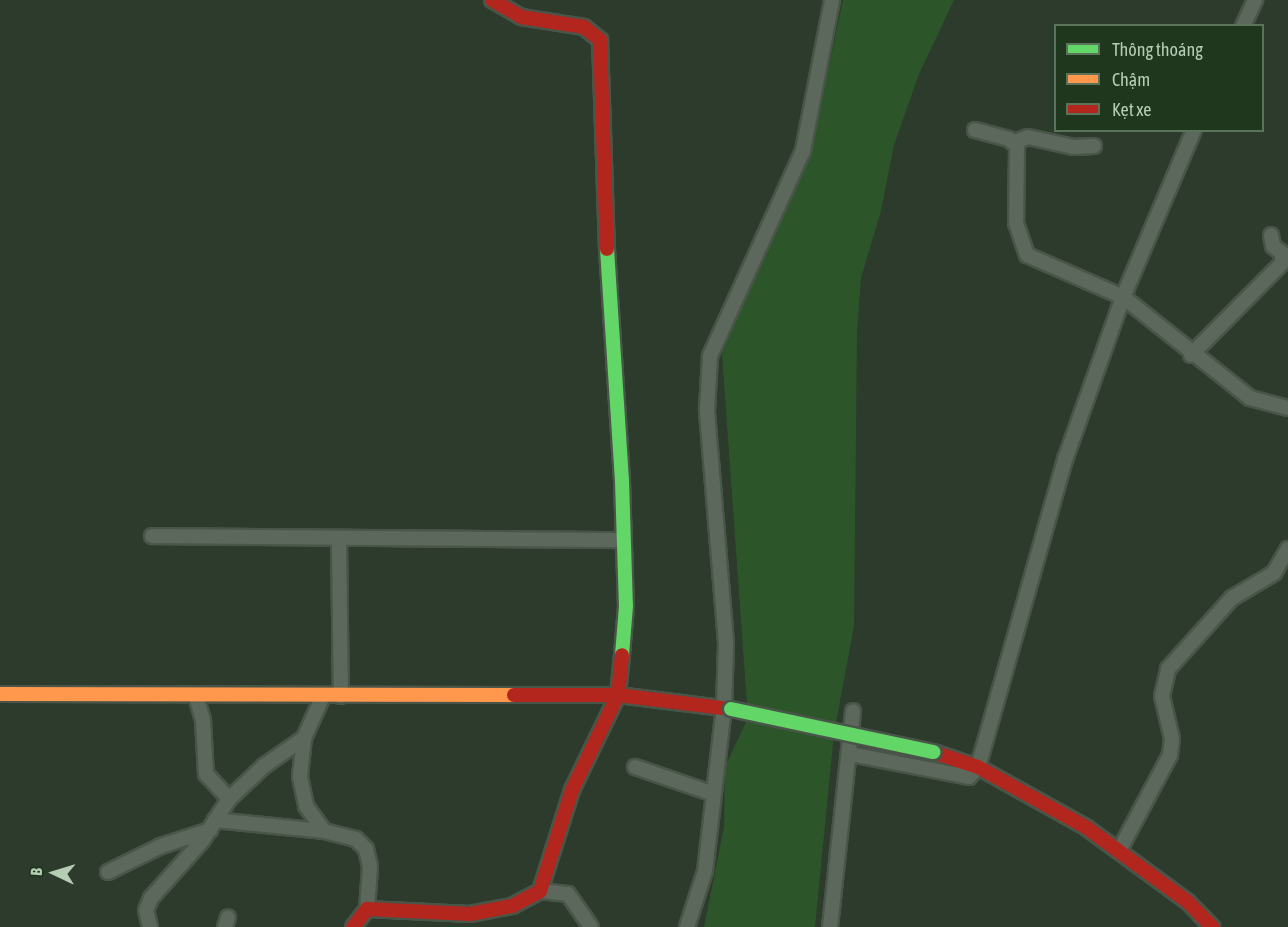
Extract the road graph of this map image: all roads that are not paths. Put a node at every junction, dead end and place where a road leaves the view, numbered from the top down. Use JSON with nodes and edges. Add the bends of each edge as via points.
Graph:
{"nodes":[{"id":1,"x":492,"y":0,"type":"edge"},
{"id":2,"x":832,"y":0,"type":"edge"},
{"id":3,"x":1255,"y":0,"type":"edge"},
{"id":4,"x":1244,"y":24,"type":"edge"},
{"id":5,"x":975,"y":130,"type":"dead end"},
{"id":6,"x":1193,"y":132,"type":"edge"},
{"id":7,"x":1015,"y":142,"type":"junction"},
{"id":8,"x":1094,"y":146,"type":"dead end"},
{"id":9,"x":1271,"y":235,"type":"dead end"},
{"id":10,"x":1123,"y":297,"type":"junction"},
{"id":11,"x":1191,"y":355,"type":"junction"},
{"id":12,"x":1288,"y":408,"type":"edge"},
{"id":13,"x":152,"y":536,"type":"dead end"},
{"id":14,"x":339,"y":539,"type":"junction"},
{"id":15,"x":623,"y":540,"type":"junction"},
{"id":16,"x":1288,"y":549,"type":"edge"},
{"id":17,"x":0,"y":694,"type":"edge"},
{"id":18,"x":618,"y":695,"type":"junction"},
{"id":19,"x":196,"y":696,"type":"junction"},
{"id":20,"x":323,"y":696,"type":"junction"},
{"id":21,"x":341,"y":696,"type":"junction"},
{"id":22,"x":727,"y":708,"type":"junction"},
{"id":23,"x":853,"y":711,"type":"dead end"},
{"id":24,"x":303,"y":738,"type":"junction"},
{"id":25,"x":850,"y":754,"type":"junction"},
{"id":26,"x":634,"y":767,"type":"dead end"},
{"id":27,"x":978,"y":767,"type":"junction"},
{"id":28,"x":714,"y":794,"type":"junction"},
{"id":29,"x":229,"y":799,"type":"junction"},
{"id":30,"x":212,"y":825,"type":"junction"},
{"id":31,"x":324,"y":831,"type":"junction"},
{"id":32,"x":1119,"y":851,"type":"junction"},
{"id":33,"x":108,"y":872,"type":"dead end"},
{"id":34,"x":540,"y":891,"type":"junction"},
{"id":35,"x":367,"y":909,"type":"junction"},
{"id":36,"x":442,"y":921,"type":"edge"},
{"id":37,"x":150,"y":927,"type":"edge"},
{"id":38,"x":353,"y":927,"type":"edge"},
{"id":39,"x":591,"y":927,"type":"edge"},
{"id":40,"x":687,"y":927,"type":"edge"},
{"id":41,"x":830,"y":927,"type":"edge"},
{"id":42,"x":1212,"y":927,"type":"edge"}],
"edges":[{"from":1,"to":15,"type":"street","via":[[521,17],[584,27],[600,40],[609,327]]},
{"from":2,"to":22,"type":"street","via":[[803,152],[710,356],[707,410],[726,643]]},
{"from":3,"to":4,"type":"street"},
{"from":5,"to":7,"type":"street"},
{"from":6,"to":10,"type":"street"},
{"from":7,"to":8,"type":"street","via":[[1028,137],[1073,147]]},
{"from":7,"to":10,"type":"street","via":[[1019,157],[1016,224],[1027,255]]},
{"from":9,"to":11,"type":"street","via":[[1273,246],[1282,253],[1282,263]]},
{"from":10,"to":11,"type":"street"},
{"from":10,"to":27,"type":"street","via":[[1066,457]]},
{"from":11,"to":12,"type":"street","via":[[1250,399]]},
{"from":13,"to":14,"type":"street"},
{"from":14,"to":15,"type":"street"},
{"from":14,"to":21,"type":"street"},
{"from":15,"to":18,"type":"street","via":[[626,606]]},
{"from":16,"to":32,"type":"street","via":[[1274,573],[1232,598],[1168,669],[1162,696],[1172,739],[1170,755]]},
{"from":17,"to":19,"type":"street"},
{"from":18,"to":21,"type":"street"},
{"from":18,"to":22,"type":"street"},
{"from":18,"to":34,"type":"street","via":[[572,790]]},
{"from":19,"to":20,"type":"street"},
{"from":19,"to":29,"type":"street","via":[[203,721],[206,774]]},
{"from":20,"to":21,"type":"street"},
{"from":20,"to":24,"type":"street"},
{"from":22,"to":27,"type":"street","bridge":true,"via":[[933,752]]},
{"from":22,"to":28,"type":"street"},
{"from":23,"to":25,"type":"street"},
{"from":24,"to":29,"type":"street","via":[[264,766]]},
{"from":24,"to":31,"type":"street","via":[[300,777],[306,806]]},
{"from":25,"to":27,"type":"street","via":[[969,777]]},
{"from":25,"to":41,"type":"street"},
{"from":26,"to":28,"type":"street"},
{"from":27,"to":32,"type":"street"},
{"from":28,"to":40,"type":"street","via":[[705,871]]},
{"from":29,"to":30,"type":"street"},
{"from":30,"to":31,"type":"street"},
{"from":30,"to":33,"type":"street"},
{"from":30,"to":37,"type":"street","via":[[151,898],[146,910]]},
{"from":31,"to":35,"type":"street","via":[[356,839],[366,849],[370,867]]},
{"from":32,"to":42,"type":"street","via":[[1188,902]]},
{"from":34,"to":36,"type":"street","via":[[512,906]]},
{"from":34,"to":39,"type":"street","via":[[568,894]]},
{"from":35,"to":36,"type":"street"},
{"from":35,"to":38,"type":"street"}]}
